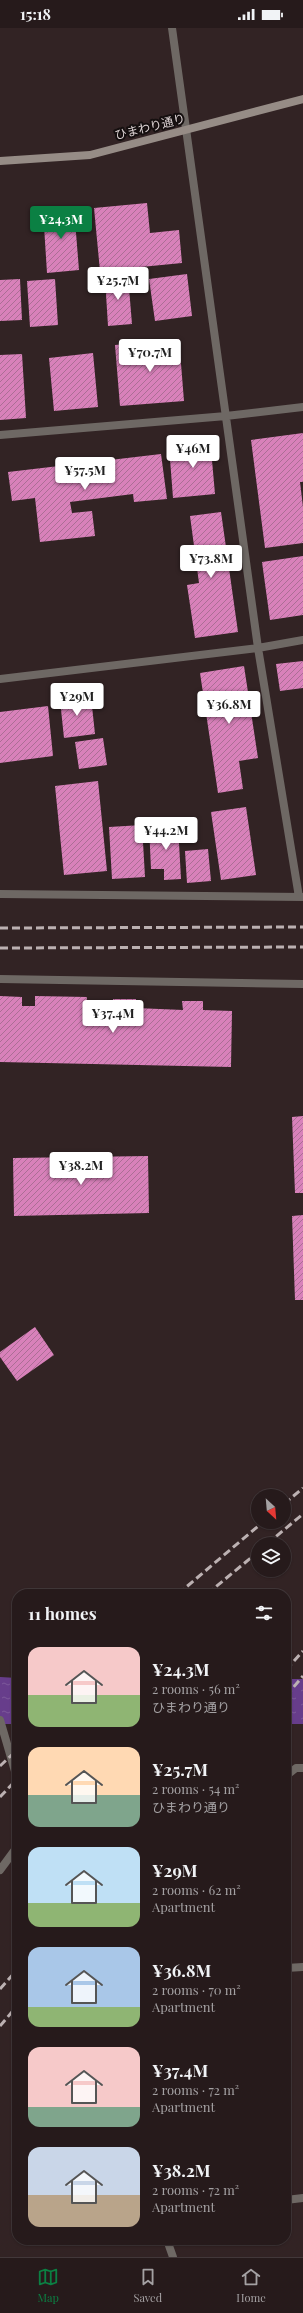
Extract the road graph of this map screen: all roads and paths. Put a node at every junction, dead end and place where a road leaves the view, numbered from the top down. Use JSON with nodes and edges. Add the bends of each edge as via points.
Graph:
{"nodes":[{"id":1,"x":172,"y":28,"type":"edge"},
{"id":2,"x":303,"y":99,"type":"edge"},
{"id":3,"x":187,"y":131,"type":"junction"},
{"id":4,"x":0,"y":161,"type":"edge"},
{"id":5,"x":303,"y":407,"type":"edge"},
{"id":6,"x":226,"y":416,"type":"junction"},
{"id":7,"x":0,"y":435,"type":"edge"},
{"id":8,"x":303,"y":640,"type":"edge"},
{"id":9,"x":258,"y":648,"type":"junction"},
{"id":10,"x":0,"y":679,"type":"edge"},
{"id":11,"x":0,"y":894,"type":"edge"},
{"id":12,"x":301,"y":897,"type":"edge"},
{"id":13,"x":0,"y":979,"type":"edge"},
{"id":14,"x":303,"y":984,"type":"edge"},
{"id":15,"x":0,"y":1720,"type":"edge"},
{"id":16,"x":12,"y":1761,"type":"edge"},
{"id":17,"x":303,"y":1768,"type":"edge"},
{"id":18,"x":291,"y":1772,"type":"edge"},
{"id":19,"x":12,"y":1854,"type":"edge"},
{"id":20,"x":0,"y":1870,"type":"edge"},
{"id":21,"x":303,"y":1967,"type":"edge"},
{"id":22,"x":291,"y":1968,"type":"edge"},
{"id":23,"x":303,"y":2198,"type":"edge"},
{"id":24,"x":291,"y":2199,"type":"edge"},
{"id":25,"x":169,"y":2245,"type":"edge"},
{"id":26,"x":173,"y":2257,"type":"edge"}],
"edges":[{"from":1,"to":3,"type":"street"},
{"from":2,"to":3,"type":"street","name":"ひまわり通り"},
{"from":3,"to":4,"type":"street","name":"ひまわり通り","via":[[90,155]]},
{"from":3,"to":6,"type":"street"},
{"from":5,"to":6,"type":"street"},
{"from":6,"to":7,"type":"street"},
{"from":6,"to":9,"type":"street"},
{"from":8,"to":9,"type":"street"},
{"from":9,"to":10,"type":"street"},
{"from":9,"to":12,"type":"street"},
{"from":11,"to":12,"type":"street"},
{"from":13,"to":14,"type":"street"},
{"from":15,"to":16,"type":"street"},
{"from":17,"to":18,"type":"street","via":[[296,1768]]},
{"from":19,"to":20,"type":"street"},
{"from":21,"to":22,"type":"street"},
{"from":23,"to":24,"type":"street"},
{"from":25,"to":26,"type":"street"}]}
